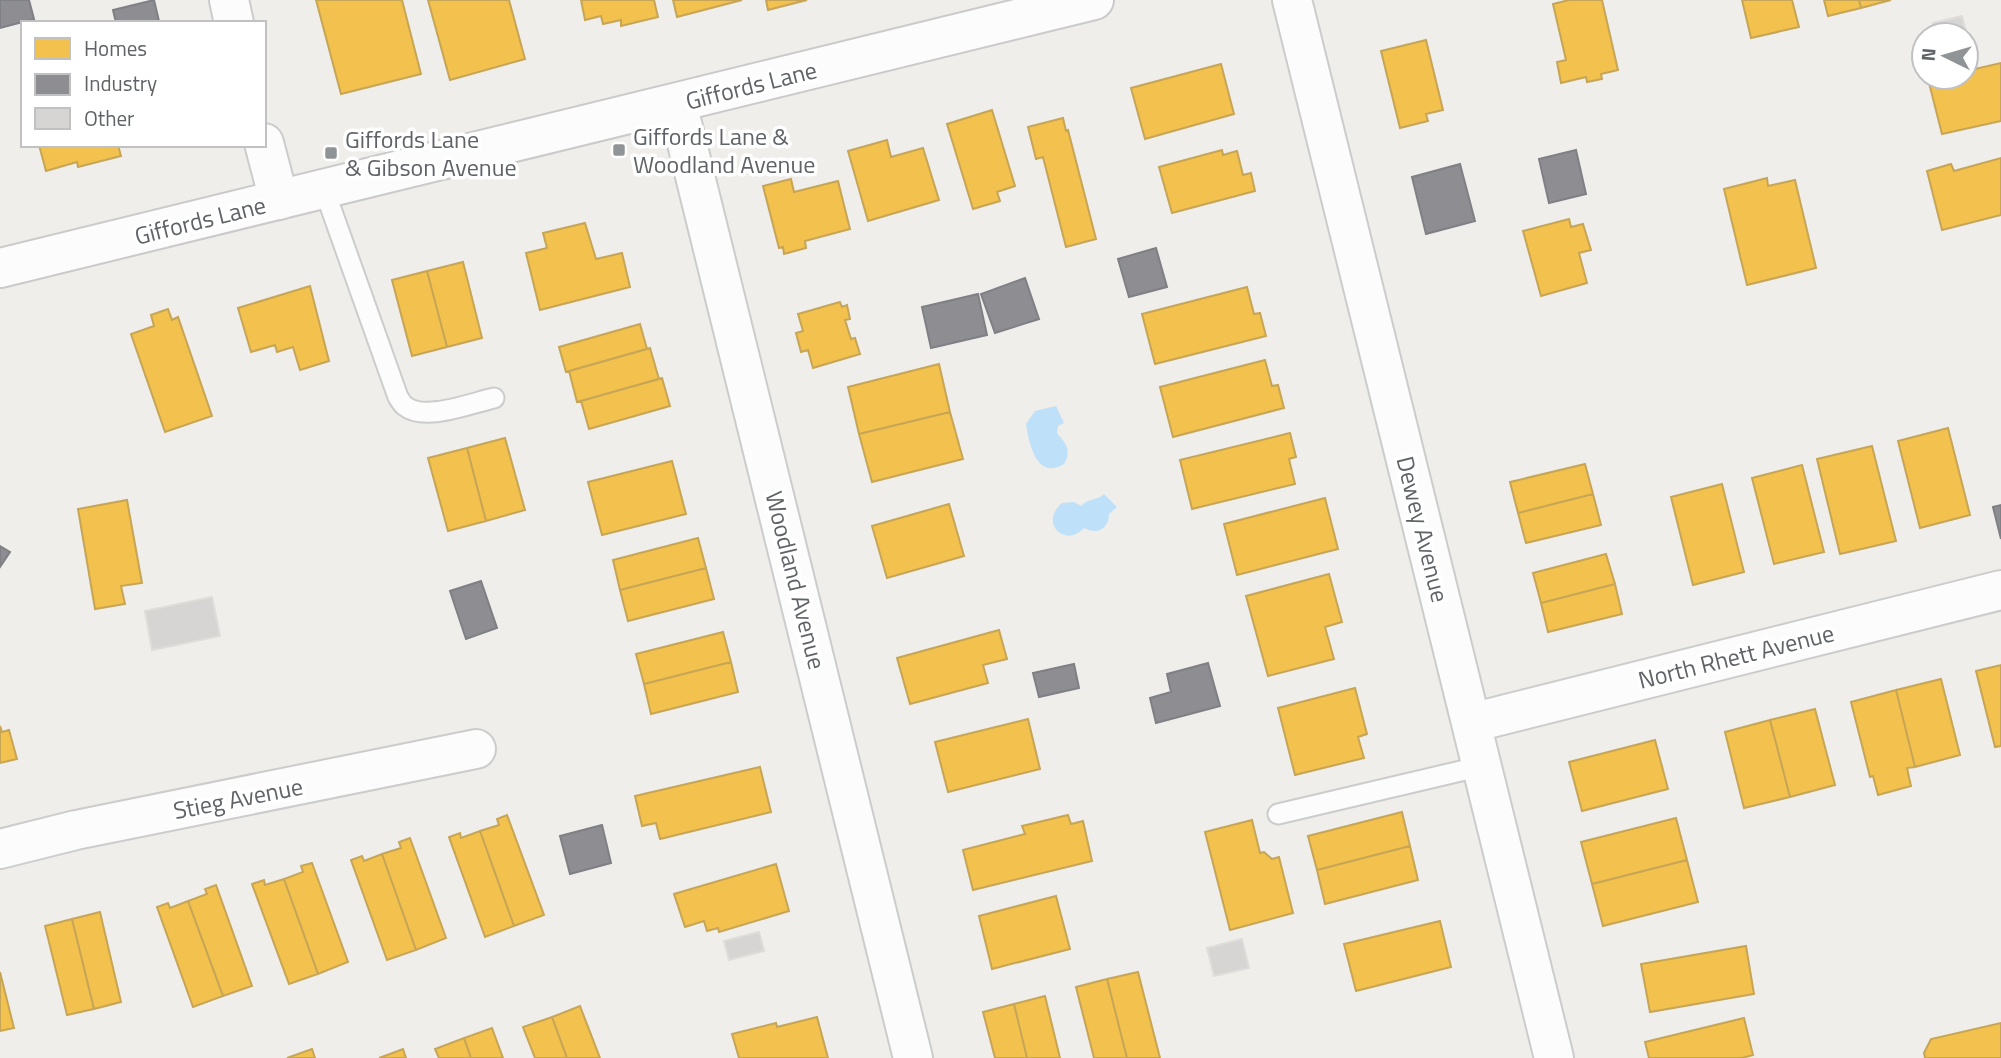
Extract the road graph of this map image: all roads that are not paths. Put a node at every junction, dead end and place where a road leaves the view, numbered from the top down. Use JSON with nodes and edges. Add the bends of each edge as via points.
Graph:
{"nodes":[{"id":1,"x":229,"y":0,"type":"edge"},
{"id":2,"x":1094,"y":0,"type":"edge"},
{"id":3,"x":1292,"y":0,"type":"edge"},
{"id":4,"x":234,"y":21,"type":"edge"},
{"id":5,"x":677,"y":103,"type":"junction"},
{"id":6,"x":265,"y":147,"type":"edge"},
{"id":7,"x":324,"y":189,"type":"junction"},
{"id":8,"x":278,"y":201,"type":"junction"},
{"id":9,"x":0,"y":268,"type":"edge"},
{"id":10,"x":494,"y":398,"type":"dead end"},
{"id":11,"x":2001,"y":590,"type":"edge"},
{"id":12,"x":1471,"y":723,"type":"junction"},
{"id":13,"x":476,"y":749,"type":"dead end"},
{"id":14,"x":1482,"y":766,"type":"junction"},
{"id":15,"x":1278,"y":814,"type":"dead end"},
{"id":16,"x":0,"y":849,"type":"edge"},
{"id":17,"x":913,"y":1058,"type":"edge"},
{"id":18,"x":1555,"y":1058,"type":"edge"}],
"edges":[{"from":1,"to":4,"type":"street"},
{"from":2,"to":5,"type":"street","name":"Giffords Lane"},
{"from":3,"to":12,"type":"street","name":"Dewey Avenue"},
{"from":5,"to":7,"type":"street","name":"Giffords Lane"},
{"from":5,"to":17,"type":"street","name":"Woodland Avenue"},
{"from":6,"to":8,"type":"street"},
{"from":7,"to":8,"type":"street","name":"Giffords Lane"},
{"from":7,"to":10,"type":"lane","via":[[405,406],[434,412]]},
{"from":8,"to":9,"type":"street","name":"Giffords Lane"},
{"from":11,"to":12,"type":"street","name":"North Rhett Avenue"},
{"from":12,"to":14,"type":"street","name":"Dewey Avenue"},
{"from":13,"to":16,"type":"street","name":"Stieg Avenue"},
{"from":14,"to":15,"type":"lane"},
{"from":14,"to":18,"type":"street","name":"Dewey Avenue"}]}
